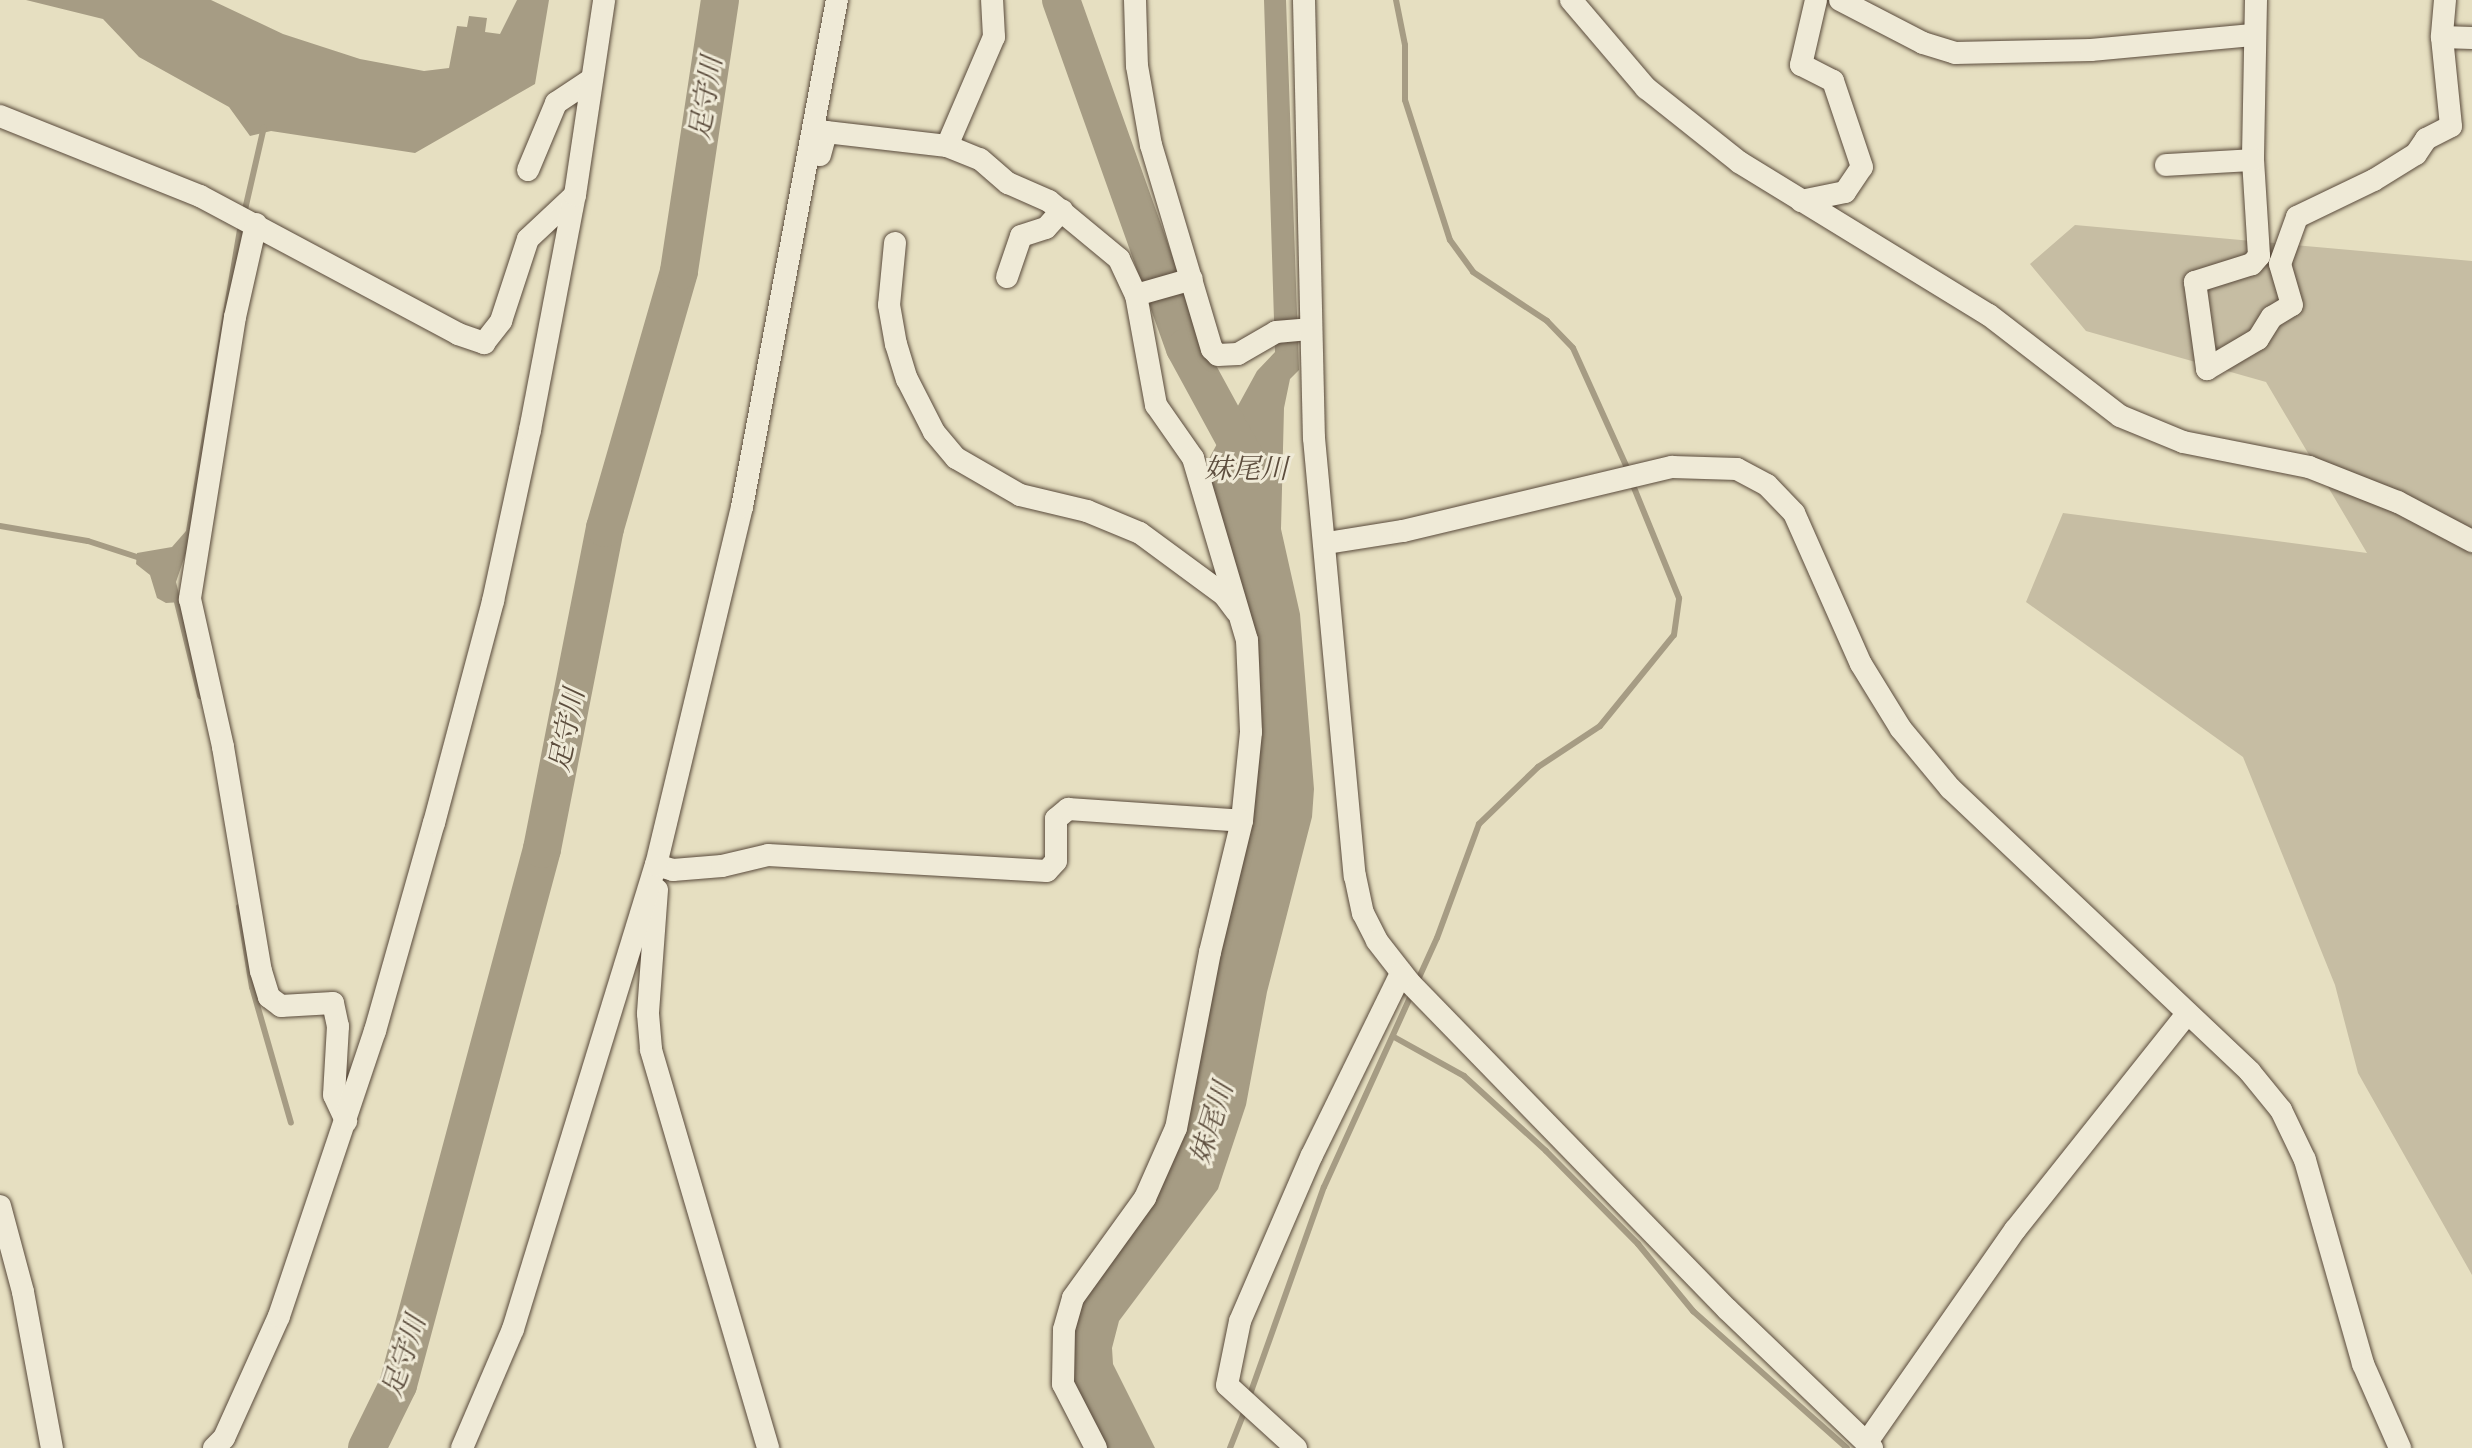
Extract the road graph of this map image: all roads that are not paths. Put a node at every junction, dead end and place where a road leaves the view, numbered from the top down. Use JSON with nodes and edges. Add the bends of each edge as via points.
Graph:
{"nodes":[{"id":1,"x":604,"y":0,"type":"edge"},
{"id":2,"x":837,"y":0,"type":"edge"},
{"id":3,"x":992,"y":0,"type":"edge"},
{"id":4,"x":1135,"y":0,"type":"edge"},
{"id":5,"x":1304,"y":0,"type":"edge"},
{"id":6,"x":1571,"y":0,"type":"edge"},
{"id":7,"x":1816,"y":0,"type":"edge"},
{"id":8,"x":1840,"y":0,"type":"edge"},
{"id":9,"x":2256,"y":0,"type":"edge"},
{"id":10,"x":2445,"y":0,"type":"edge"},
{"id":11,"x":2252,"y":35,"type":"junction"},
{"id":12,"x":2442,"y":37,"type":"junction"},
{"id":13,"x":2472,"y":38,"type":"edge"},
{"id":14,"x":592,"y":79,"type":"junction"},
{"id":15,"x":0,"y":116,"type":"edge"},
{"id":16,"x":947,"y":146,"type":"junction"},
{"id":17,"x":2253,"y":160,"type":"junction"},
{"id":18,"x":2166,"y":165,"type":"dead end"},
{"id":19,"x":528,"y":170,"type":"dead end"},
{"id":20,"x":575,"y":195,"type":"junction"},
{"id":21,"x":1801,"y":201,"type":"junction"},
{"id":22,"x":801,"y":204,"type":"junction"},
{"id":23,"x":1062,"y":210,"type":"junction"},
{"id":24,"x":247,"y":219,"type":"junction"},
{"id":25,"x":895,"y":243,"type":"dead end"},
{"id":26,"x":1007,"y":277,"type":"dead end"},
{"id":27,"x":1188,"y":280,"type":"junction"},
{"id":28,"x":1140,"y":294,"type":"junction"},
{"id":29,"x":1293,"y":330,"type":"junction"},
{"id":30,"x":2472,"y":541,"type":"edge"},
{"id":31,"x":1327,"y":543,"type":"junction"},
{"id":32,"x":1241,"y":619,"type":"junction"},
{"id":33,"x":1242,"y":821,"type":"junction"},
{"id":34,"x":656,"y":865,"type":"junction"},
{"id":35,"x":1411,"y":983,"type":"junction"},
{"id":36,"x":2186,"y":1015,"type":"junction"},
{"id":37,"x":346,"y":1121,"type":"junction"},
{"id":38,"x":0,"y":1206,"type":"edge"},
{"id":39,"x":1870,"y":1445,"type":"edge"},
{"id":40,"x":52,"y":1448,"type":"edge"},
{"id":41,"x":214,"y":1448,"type":"edge"},
{"id":42,"x":462,"y":1448,"type":"edge"},
{"id":43,"x":768,"y":1448,"type":"edge"},
{"id":44,"x":1096,"y":1448,"type":"edge"},
{"id":45,"x":1296,"y":1448,"type":"edge"},
{"id":46,"x":2400,"y":1448,"type":"edge"}],
"edges":[{"from":1,"to":14,"type":"street"},
{"from":2,"to":22,"type":"street"},
{"from":3,"to":16,"type":"street","via":[[994,37]]},
{"from":4,"to":27,"type":"street","via":[[1137,66],[1151,145]]},
{"from":5,"to":29,"type":"street"},
{"from":6,"to":21,"type":"street","via":[[1646,88],[1739,162]]},
{"from":7,"to":21,"type":"street","via":[[1801,65],[1833,81],[1862,167],[1845,192]]},
{"from":8,"to":11,"type":"street","via":[[1923,43],[1955,53],[2091,50]]},
{"from":9,"to":11,"type":"street"},
{"from":10,"to":12,"type":"street"},
{"from":11,"to":17,"type":"street"},
{"from":12,"to":13,"type":"street"},
{"from":12,"to":17,"type":"street","via":[[2451,126],[2374,180],[2297,217],[2280,264],[2292,305],[2272,317],[2258,339],[2207,369],[2195,282],[2252,264],[2259,256]]},
{"from":14,"to":19,"type":"street","via":[[556,103]]},
{"from":14,"to":20,"type":"street"},
{"from":15,"to":24,"type":"street"},
{"from":16,"to":22,"type":"street","via":[[826,132]]},
{"from":16,"to":23,"type":"street"},
{"from":17,"to":18,"type":"street"},
{"from":20,"to":24,"type":"street","via":[[528,239],[501,321],[484,343],[458,334]]},
{"from":20,"to":37,"type":"street","via":[[493,601],[405,927]]},
{"from":21,"to":30,"type":"street","via":[[1989,315],[2098,400],[2150,431],[2309,467],[2398,502]]},
{"from":22,"to":34,"type":"street","via":[[742,507]]},
{"from":23,"to":26,"type":"street","via":[[1046,228],[1021,236]]},
{"from":23,"to":28,"type":"street","via":[[1119,259]]},
{"from":24,"to":37,"type":"street","via":[[190,599],[223,747],[261,971],[269,997],[281,1006],[333,1003],[338,1026],[334,1095]]},
{"from":25,"to":32,"type":"street","via":[[889,305],[896,344],[934,432],[956,458],[1020,495],[1087,511],[1140,533],[1224,595]]},
{"from":27,"to":28,"type":"street"},
{"from":27,"to":29,"type":"street","via":[[1218,355],[1238,354]]},
{"from":28,"to":32,"type":"street","via":[[1156,405],[1193,458]]},
{"from":29,"to":31,"type":"street"},
{"from":31,"to":35,"type":"street","via":[[1355,876],[1363,913]]},
{"from":31,"to":36,"type":"street","via":[[1403,531],[1672,467],[1737,469],[1767,485],[1794,513],[1861,664],[1901,729],[1950,788]]},
{"from":32,"to":33,"type":"street","via":[[1251,732]]},
{"from":33,"to":34,"type":"street","via":[[1068,809],[1056,819],[1056,861],[1047,871],[768,855],[673,870]]},
{"from":33,"to":44,"type":"street","via":[[1176,1128],[1145,1198],[1073,1298],[1064,1330],[1063,1384]]},
{"from":34,"to":42,"type":"street","via":[[513,1329]]},
{"from":34,"to":43,"type":"street","via":[[651,1050]]},
{"from":35,"to":39,"type":"street","via":[[1727,1309]]},
{"from":35,"to":45,"type":"street","via":[[1312,1155],[1240,1321],[1227,1385]]},
{"from":36,"to":39,"type":"street","via":[[2015,1230]]},
{"from":36,"to":46,"type":"street","via":[[2250,1072],[2281,1110],[2305,1160],[2363,1364]]},
{"from":37,"to":41,"type":"street","via":[[279,1316],[224,1438]]},
{"from":38,"to":40,"type":"street","via":[[23,1292]]}]}
